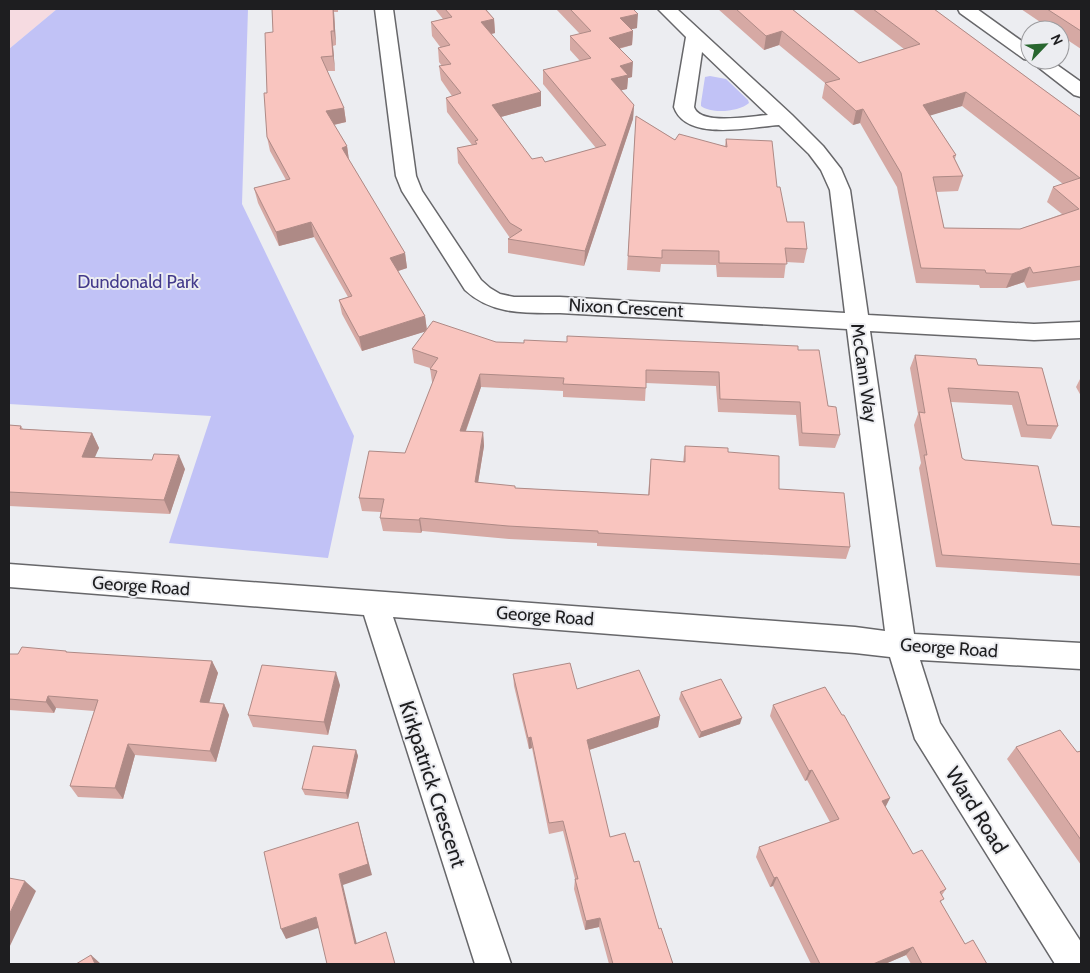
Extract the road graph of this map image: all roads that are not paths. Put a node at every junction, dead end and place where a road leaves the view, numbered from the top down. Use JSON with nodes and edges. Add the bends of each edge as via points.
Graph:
{"nodes":[{"id":1,"x":384,"y":9,"type":"edge"},
{"id":2,"x":667,"y":9,"type":"edge"},
{"id":3,"x":966,"y":9,"type":"edge"},
{"id":4,"x":695,"y":36,"type":"junction"},
{"id":5,"x":1020,"y":47,"type":"edge"},
{"id":6,"x":1052,"y":70,"type":"edge"},
{"id":7,"x":1081,"y":91,"type":"edge"},
{"id":8,"x":784,"y":119,"type":"junction"},
{"id":9,"x":856,"y":320,"type":"junction"},
{"id":10,"x":1081,"y":330,"type":"edge"},
{"id":11,"x":9,"y":576,"type":"edge"},
{"id":12,"x":374,"y":603,"type":"junction"},
{"id":13,"x":901,"y":646,"type":"junction"},
{"id":14,"x":1081,"y":656,"type":"edge"},
{"id":15,"x":493,"y":964,"type":"edge"},
{"id":16,"x":1075,"y":964,"type":"edge"}],
"edges":[{"from":1,"to":9,"type":"street","name":"Nixon Crescent","via":[[406,176],[412,191],[482,294],[510,306],[560,305]]},
{"from":2,"to":4,"type":"street","name":"McCann Way"},
{"from":3,"to":5,"type":"street"},
{"from":4,"to":8,"type":"street","name":"McCann Way"},
{"from":4,"to":8,"type":"street","via":[[684,107],[691,119],[710,124]]},
{"from":6,"to":7,"type":"street"},
{"from":8,"to":9,"type":"street","name":"McCann Way","via":[[831,169],[840,190]]},
{"from":9,"to":10,"type":"street","name":"Nixon Crescent","via":[[1034,332]]},
{"from":9,"to":13,"type":"street","name":"McCann Way"},
{"from":11,"to":12,"type":"street","name":"George Road"},
{"from":12,"to":13,"type":"street","name":"George Road"},
{"from":12,"to":15,"type":"street","name":"Kirkpatrick Crescent"},
{"from":13,"to":14,"type":"street","name":"George Road"},
{"from":13,"to":16,"type":"street","name":"Ward Road","via":[[926,729]]}]}
